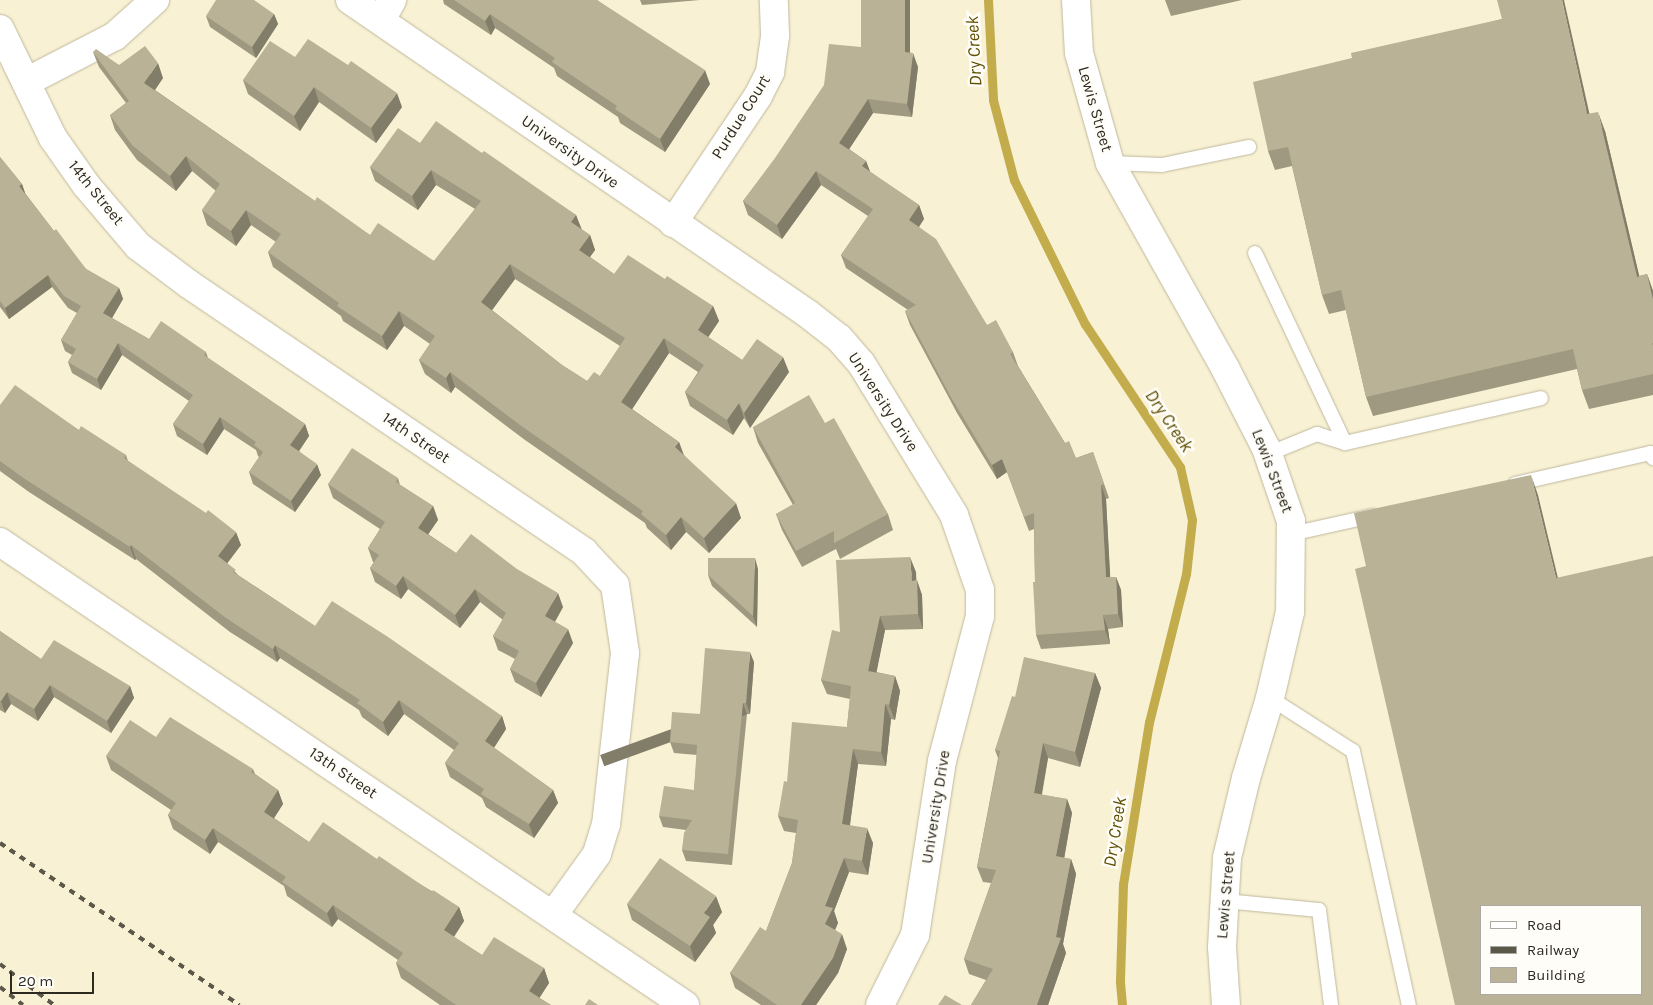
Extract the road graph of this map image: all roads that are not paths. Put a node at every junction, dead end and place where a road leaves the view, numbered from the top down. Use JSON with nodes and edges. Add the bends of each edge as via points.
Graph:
{"nodes":[{"id":1,"x":155,"y":0,"type":"edge"},
{"id":2,"x":350,"y":0,"type":"edge"},
{"id":3,"x":774,"y":0,"type":"edge"},
{"id":4,"x":1076,"y":0,"type":"edge"},
{"id":5,"x":386,"y":10,"type":"edge"},
{"id":6,"x":0,"y":29,"type":"edge"},
{"id":7,"x":26,"y":82,"type":"junction"},
{"id":8,"x":1249,"y":147,"type":"dead end"},
{"id":9,"x":1110,"y":163,"type":"junction"},
{"id":10,"x":673,"y":223,"type":"junction"},
{"id":11,"x":1255,"y":254,"type":"dead end"},
{"id":12,"x":1541,"y":398,"type":"dead end"},
{"id":13,"x":1345,"y":443,"type":"junction"},
{"id":14,"x":1268,"y":454,"type":"junction"},
{"id":15,"x":1653,"y":458,"type":"edge"},
{"id":16,"x":1506,"y":486,"type":"edge"},
{"id":17,"x":1390,"y":512,"type":"edge"},
{"id":18,"x":1291,"y":534,"type":"junction"},
{"id":19,"x":0,"y":542,"type":"edge"},
{"id":20,"x":1270,"y":698,"type":"junction"},
{"id":21,"x":1225,"y":901,"type":"junction"},
{"id":22,"x":553,"y":915,"type":"junction"},
{"id":23,"x":685,"y":1005,"type":"edge"},
{"id":24,"x":880,"y":1005,"type":"edge"},
{"id":25,"x":1226,"y":1005,"type":"edge"},
{"id":26,"x":1331,"y":1005,"type":"edge"},
{"id":27,"x":1409,"y":1005,"type":"edge"}],
"edges":[{"from":1,"to":7,"type":"street","via":[[115,36]]},
{"from":2,"to":5,"type":"street","name":"University Drive"},
{"from":3,"to":10,"type":"street","name":"Purdue Court","via":[[775,36],[770,72],[758,96]]},
{"from":4,"to":9,"type":"street","name":"Lewis Street","via":[[1079,53]]},
{"from":5,"to":10,"type":"street","name":"University Drive"},
{"from":6,"to":7,"type":"street","name":"14th Street"},
{"from":7,"to":22,"type":"street","name":"14th Street","via":[[53,138],[86,185],[138,246],[190,285],[584,552],[615,585],[625,653],[606,824],[596,854]]},
{"from":8,"to":9,"type":"lane","via":[[1162,165]]},
{"from":9,"to":14,"type":"street","name":"Lewis Street"},
{"from":10,"to":24,"type":"street","name":"University Drive","via":[[808,314],[839,338],[861,363],[954,515],[980,590],[980,616],[942,761],[915,935]]},
{"from":11,"to":13,"type":"lane"},
{"from":12,"to":13,"type":"lane"},
{"from":13,"to":14,"type":"lane","via":[[1317,434]]},
{"from":14,"to":18,"type":"street","name":"Lewis Street","via":[[1291,521]]},
{"from":15,"to":16,"type":"lane","via":[[1650,453]]},
{"from":17,"to":18,"type":"lane"},
{"from":18,"to":20,"type":"street","name":"Lewis Street","via":[[1290,612]]},
{"from":19,"to":22,"type":"street","name":"13th Street"},
{"from":20,"to":21,"type":"street","name":"Lewis Street","via":[[1227,858]]},
{"from":20,"to":27,"type":"lane","via":[[1353,750]]},
{"from":21,"to":25,"type":"street","name":"Lewis Street","via":[[1222,947]]},
{"from":21,"to":26,"type":"lane","via":[[1318,910]]},
{"from":22,"to":23,"type":"street","name":"13th Street"}]}
